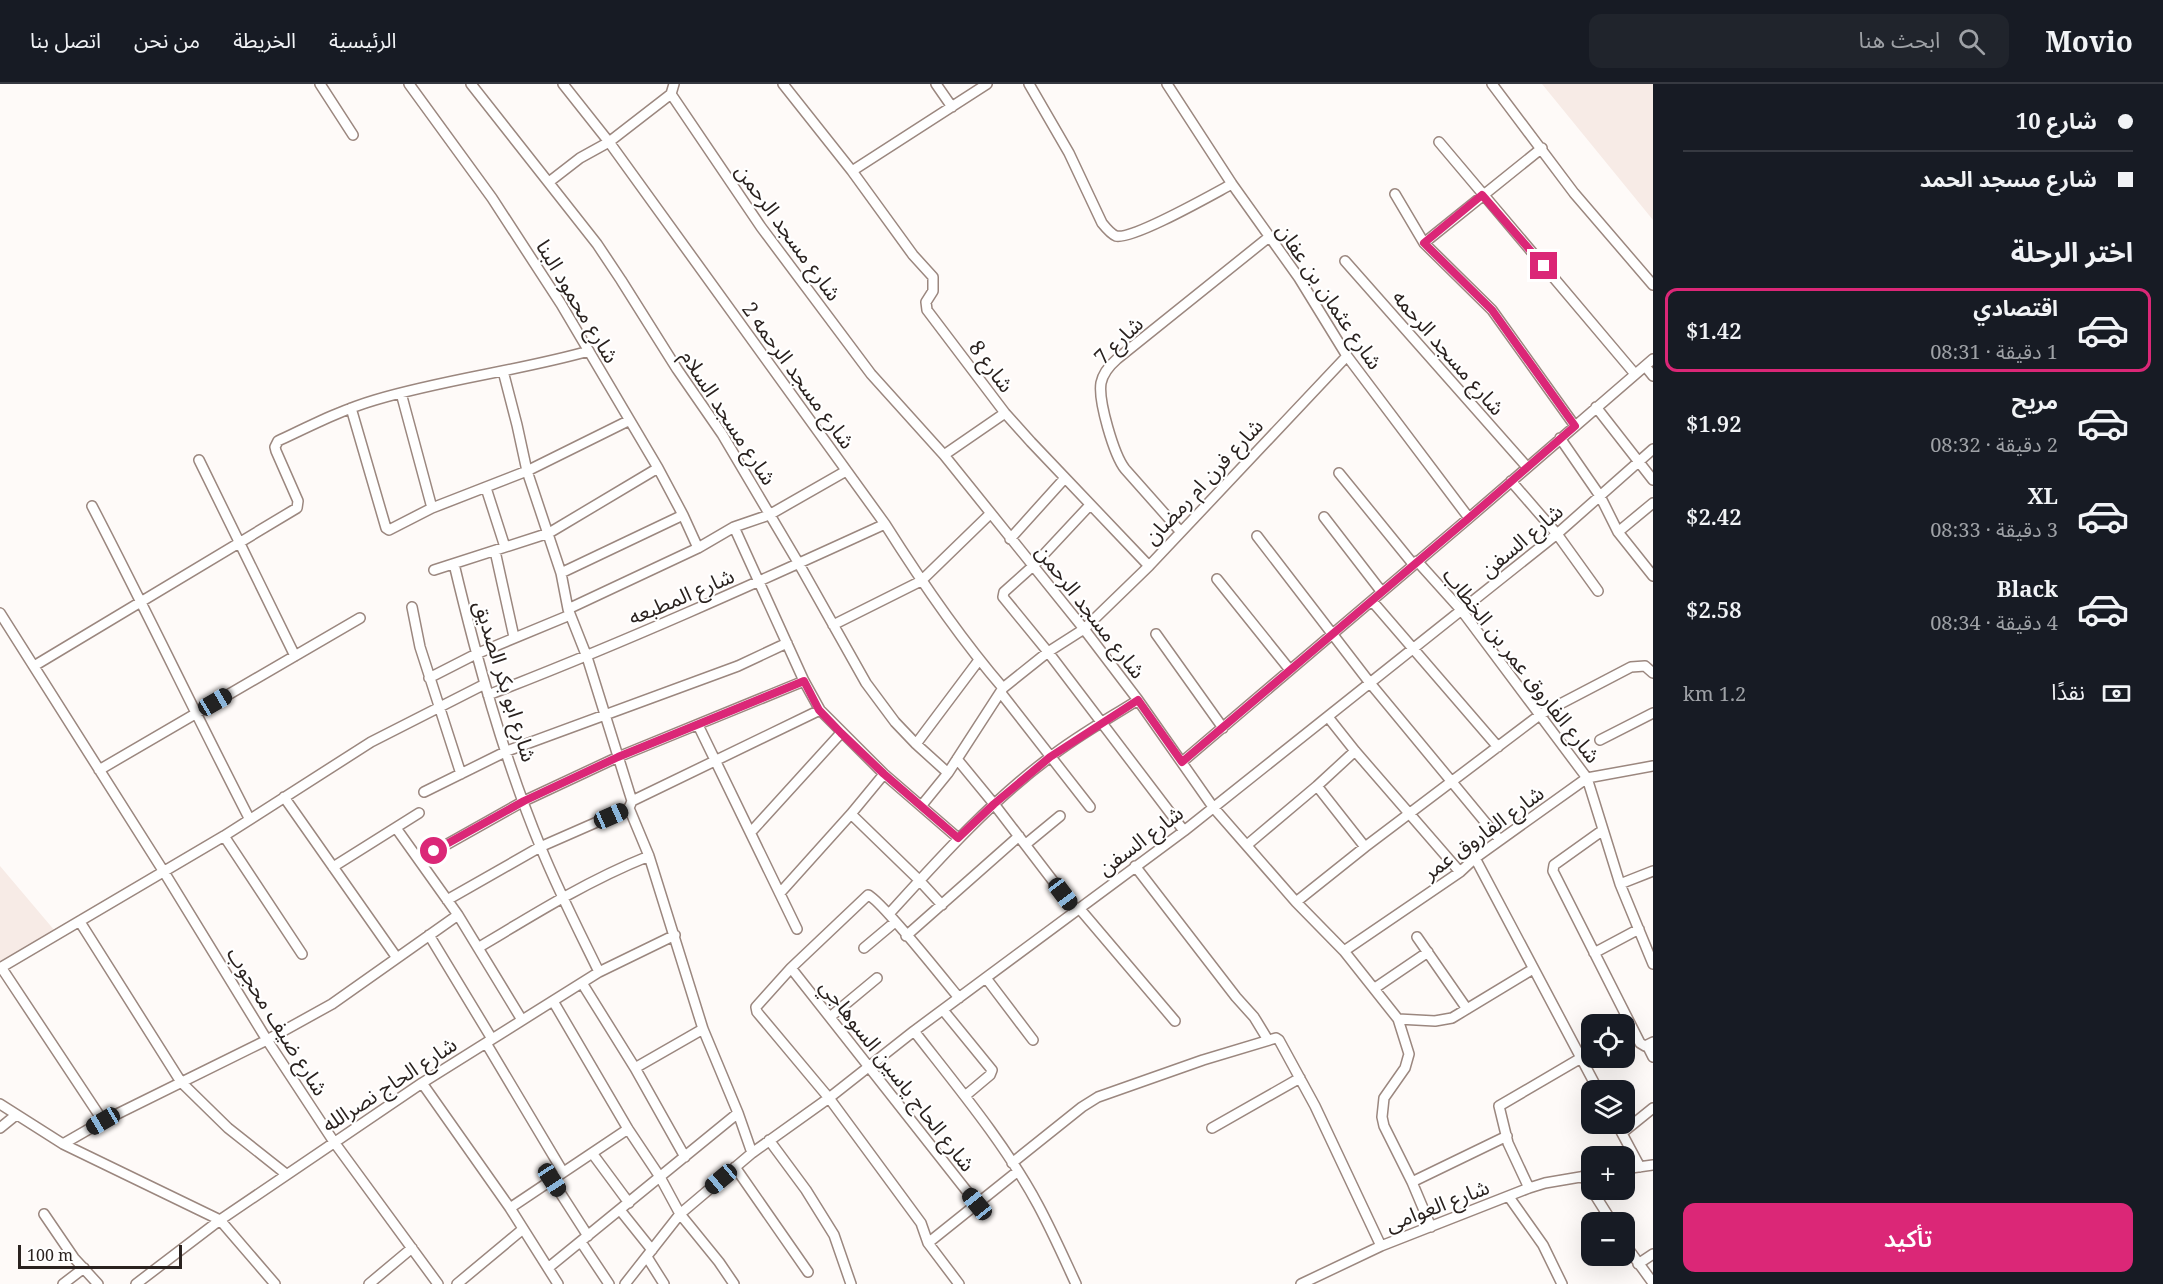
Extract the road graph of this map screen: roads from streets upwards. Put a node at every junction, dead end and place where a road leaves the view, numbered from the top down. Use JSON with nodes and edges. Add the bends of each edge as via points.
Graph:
{"nodes":[{"id":1,"x":320,"y":84,"type":"edge"},
{"id":2,"x":409,"y":84,"type":"edge"},
{"id":3,"x":471,"y":84,"type":"edge"},
{"id":4,"x":563,"y":84,"type":"edge"},
{"id":5,"x":783,"y":84,"type":"edge"},
{"id":6,"x":936,"y":84,"type":"edge"},
{"id":7,"x":987,"y":84,"type":"edge"},
{"id":8,"x":1029,"y":84,"type":"edge"},
{"id":9,"x":1492,"y":84,"type":"edge"},
{"id":10,"x":1168,"y":86,"type":"edge"},
{"id":11,"x":673,"y":87,"type":"edge"},
{"id":12,"x":952,"y":107,"type":"junction"},
{"id":13,"x":353,"y":135,"type":"dead end"},
{"id":14,"x":609,"y":142,"type":"junction"},
{"id":15,"x":1439,"y":142,"type":"dead end"},
{"id":16,"x":1542,"y":148,"type":"junction"},
{"id":17,"x":852,"y":171,"type":"junction"},
{"id":18,"x":549,"y":182,"type":"junction"},
{"id":19,"x":1232,"y":184,"type":"junction"},
{"id":20,"x":1395,"y":194,"type":"dead end"},
{"id":21,"x":1482,"y":195,"type":"junction"},
{"id":22,"x":1269,"y":237,"type":"junction"},
{"id":23,"x":1424,"y":243,"type":"junction"},
{"id":24,"x":1345,"y":261,"type":"dead end"},
{"id":25,"x":1653,"y":285,"type":"edge"},
{"id":26,"x":589,"y":351,"type":"junction"},
{"id":27,"x":1347,"y":356,"type":"junction"},
{"id":28,"x":1653,"y":359,"type":"edge"},
{"id":29,"x":1645,"y":366,"type":"junction"},
{"id":30,"x":503,"y":371,"type":"junction"},
{"id":31,"x":1635,"y":374,"type":"junction"},
{"id":32,"x":1653,"y":376,"type":"edge"},
{"id":33,"x":401,"y":393,"type":"junction"},
{"id":34,"x":1596,"y":407,"type":"junction"},
{"id":35,"x":351,"y":408,"type":"junction"},
{"id":36,"x":1005,"y":413,"type":"junction"},
{"id":37,"x":628,"y":421,"type":"junction"},
{"id":38,"x":1575,"y":426,"type":"junction"},
{"id":39,"x":1560,"y":438,"type":"junction"},
{"id":40,"x":1653,"y":449,"type":"edge"},
{"id":41,"x":944,"y":455,"type":"junction"},
{"id":42,"x":199,"y":460,"type":"dead end"},
{"id":43,"x":1639,"y":462,"type":"junction"},
{"id":44,"x":1527,"y":467,"type":"junction"},
{"id":45,"x":658,"y":468,"type":"junction"},
{"id":46,"x":527,"y":471,"type":"junction"},
{"id":47,"x":846,"y":471,"type":"junction"},
{"id":48,"x":1339,"y":473,"type":"dead end"},
{"id":49,"x":1065,"y":478,"type":"junction"},
{"id":50,"x":1653,"y":480,"type":"edge"},
{"id":51,"x":1511,"y":481,"type":"junction"},
{"id":52,"x":486,"y":488,"type":"junction"},
{"id":53,"x":1600,"y":496,"type":"junction"},
{"id":54,"x":1653,"y":503,"type":"edge"},
{"id":55,"x":1090,"y":505,"type":"junction"},
{"id":56,"x":92,"y":506,"type":"dead end"},
{"id":57,"x":432,"y":508,"type":"junction"},
{"id":58,"x":683,"y":514,"type":"junction"},
{"id":59,"x":769,"y":514,"type":"junction"},
{"id":60,"x":990,"y":514,"type":"junction"},
{"id":61,"x":1324,"y":517,"type":"dead end"},
{"id":62,"x":1469,"y":518,"type":"junction"},
{"id":63,"x":885,"y":524,"type":"junction"},
{"id":64,"x":734,"y":527,"type":"junction"},
{"id":65,"x":1180,"y":531,"type":"junction"},
{"id":66,"x":1618,"y":532,"type":"junction"},
{"id":67,"x":549,"y":533,"type":"junction"},
{"id":68,"x":1557,"y":534,"type":"junction"},
{"id":69,"x":1257,"y":536,"type":"dead end"},
{"id":70,"x":1010,"y":539,"type":"junction"},
{"id":71,"x":239,"y":543,"type":"junction"},
{"id":72,"x":698,"y":548,"type":"junction"},
{"id":73,"x":500,"y":549,"type":"junction"},
{"id":74,"x":1415,"y":563,"type":"junction"},
{"id":75,"x":454,"y":564,"type":"junction"},
{"id":76,"x":799,"y":564,"type":"junction"},
{"id":77,"x":1033,"y":566,"type":"junction"},
{"id":78,"x":1149,"y":566,"type":"junction"},
{"id":79,"x":434,"y":570,"type":"dead end"},
{"id":80,"x":561,"y":573,"type":"junction"},
{"id":81,"x":1653,"y":576,"type":"edge"},
{"id":82,"x":1217,"y":579,"type":"dead end"},
{"id":83,"x":921,"y":580,"type":"junction"},
{"id":84,"x":760,"y":582,"type":"junction"},
{"id":85,"x":1382,"y":591,"type":"junction"},
{"id":86,"x":1598,"y":591,"type":"dead end"},
{"id":87,"x":142,"y":601,"type":"junction"},
{"id":88,"x":1372,"y":601,"type":"junction"},
{"id":89,"x":412,"y":607,"type":"dead end"},
{"id":90,"x":1462,"y":610,"type":"junction"},
{"id":91,"x":569,"y":612,"type":"junction"},
{"id":92,"x":0,"y":613,"type":"edge"},
{"id":93,"x":360,"y":618,"type":"dead end"},
{"id":94,"x":833,"y":625,"type":"junction"},
{"id":95,"x":1084,"y":629,"type":"junction"},
{"id":96,"x":1332,"y":633,"type":"junction"},
{"id":97,"x":1156,"y":634,"type":"dead end"},
{"id":98,"x":514,"y":637,"type":"junction"},
{"id":99,"x":787,"y":643,"type":"junction"},
{"id":100,"x":1413,"y":649,"type":"junction"},
{"id":101,"x":1048,"y":652,"type":"junction"},
{"id":102,"x":476,"y":654,"type":"junction"},
{"id":103,"x":295,"y":656,"type":"junction"},
{"id":104,"x":587,"y":657,"type":"junction"},
{"id":105,"x":979,"y":660,"type":"junction"},
{"id":106,"x":34,"y":666,"type":"junction"},
{"id":107,"x":1290,"y":670,"type":"junction"},
{"id":108,"x":1653,"y":673,"type":"edge"},
{"id":109,"x":429,"y":678,"type":"junction"},
{"id":110,"x":804,"y":681,"type":"junction"},
{"id":111,"x":1370,"y":683,"type":"junction"},
{"id":112,"x":485,"y":684,"type":"junction"},
{"id":113,"x":1002,"y":691,"type":"junction"},
{"id":114,"x":489,"y":695,"type":"junction"},
{"id":115,"x":1138,"y":700,"type":"junction"},
{"id":116,"x":438,"y":708,"type":"junction"},
{"id":117,"x":819,"y":710,"type":"junction"},
{"id":118,"x":195,"y":713,"type":"junction"},
{"id":119,"x":1653,"y":713,"type":"edge"},
{"id":120,"x":1541,"y":714,"type":"junction"},
{"id":121,"x":605,"y":717,"type":"junction"},
{"id":122,"x":1328,"y":717,"type":"junction"},
{"id":123,"x":1102,"y":723,"type":"junction"},
{"id":124,"x":698,"y":725,"type":"junction"},
{"id":125,"x":1223,"y":728,"type":"junction"},
{"id":126,"x":841,"y":733,"type":"junction"},
{"id":127,"x":1600,"y":740,"type":"dead end"},
{"id":128,"x":916,"y":744,"type":"junction"},
{"id":129,"x":1498,"y":747,"type":"junction"},
{"id":130,"x":507,"y":751,"type":"junction"},
{"id":131,"x":1355,"y":751,"type":"junction"},
{"id":132,"x":618,"y":757,"type":"junction"},
{"id":133,"x":1050,"y":757,"type":"junction"},
{"id":134,"x":957,"y":759,"type":"junction"},
{"id":135,"x":717,"y":761,"type":"junction"},
{"id":136,"x":1182,"y":762,"type":"junction"},
{"id":137,"x":1653,"y":766,"type":"edge"},
{"id":138,"x":99,"y":770,"type":"junction"},
{"id":139,"x":948,"y":773,"type":"junction"},
{"id":140,"x":461,"y":774,"type":"junction"},
{"id":141,"x":884,"y":774,"type":"junction"},
{"id":142,"x":1587,"y":778,"type":"junction"},
{"id":143,"x":1452,"y":781,"type":"junction"},
{"id":144,"x":1317,"y":786,"type":"junction"},
{"id":145,"x":424,"y":792,"type":"dead end"},
{"id":146,"x":284,"y":797,"type":"junction"},
{"id":147,"x":524,"y":801,"type":"junction"},
{"id":148,"x":631,"y":804,"type":"junction"},
{"id":149,"x":994,"y":804,"type":"junction"},
{"id":150,"x":921,"y":806,"type":"junction"},
{"id":151,"x":1090,"y":807,"type":"dead end"},
{"id":152,"x":1214,"y":807,"type":"junction"},
{"id":153,"x":419,"y":813,"type":"dead end"},
{"id":154,"x":1409,"y":813,"type":"junction"},
{"id":155,"x":851,"y":814,"type":"junction"},
{"id":156,"x":1060,"y":816,"type":"dead end"},
{"id":157,"x":249,"y":818,"type":"junction"},
{"id":158,"x":396,"y":828,"type":"junction"},
{"id":159,"x":1603,"y":830,"type":"junction"},
{"id":160,"x":1184,"y":831,"type":"junction"},
{"id":161,"x":751,"y":832,"type":"junction"},
{"id":162,"x":224,"y":836,"type":"junction"},
{"id":163,"x":958,"y":838,"type":"junction"},
{"id":164,"x":1023,"y":840,"type":"junction"},
{"id":165,"x":1500,"y":840,"type":"junction"},
{"id":166,"x":1247,"y":844,"type":"junction"},
{"id":167,"x":540,"y":847,"type":"junction"},
{"id":168,"x":1365,"y":847,"type":"junction"},
{"id":169,"x":650,"y":856,"type":"junction"},
{"id":170,"x":1475,"y":858,"type":"junction"},
{"id":171,"x":419,"y":860,"type":"junction"},
{"id":172,"x":1136,"y":866,"type":"junction"},
{"id":173,"x":333,"y":867,"type":"junction"},
{"id":174,"x":1653,"y":871,"type":"edge"},
{"id":175,"x":164,"y":872,"type":"junction"},
{"id":176,"x":1460,"y":872,"type":"junction"},
{"id":177,"x":920,"y":880,"type":"junction"},
{"id":178,"x":1620,"y":884,"type":"junction"},
{"id":179,"x":780,"y":893,"type":"junction"},
{"id":180,"x":562,"y":897,"type":"junction"},
{"id":181,"x":447,"y":900,"type":"junction"},
{"id":182,"x":1296,"y":902,"type":"junction"},
{"id":183,"x":942,"y":905,"type":"junction"},
{"id":184,"x":1078,"y":909,"type":"junction"},
{"id":185,"x":458,"y":915,"type":"junction"},
{"id":186,"x":892,"y":918,"type":"junction"},
{"id":187,"x":80,"y":922,"type":"junction"},
{"id":188,"x":797,"y":929,"type":"dead end"},
{"id":189,"x":1640,"y":929,"type":"junction"},
{"id":190,"x":429,"y":935,"type":"junction"},
{"id":191,"x":675,"y":935,"type":"junction"},
{"id":192,"x":906,"y":936,"type":"junction"},
{"id":193,"x":1417,"y":937,"type":"dead end"},
{"id":194,"x":1649,"y":942,"type":"edge"},
{"id":195,"x":478,"y":948,"type":"junction"},
{"id":196,"x":864,"y":948,"type":"dead end"},
{"id":197,"x":1344,"y":951,"type":"junction"},
{"id":198,"x":1428,"y":952,"type":"junction"},
{"id":199,"x":1594,"y":953,"type":"junction"},
{"id":200,"x":302,"y":954,"type":"dead end"},
{"id":201,"x":397,"y":958,"type":"junction"},
{"id":202,"x":1653,"y":964,"type":"edge"},
{"id":203,"x":1,"y":968,"type":"edge"},
{"id":204,"x":791,"y":968,"type":"junction"},
{"id":205,"x":1533,"y":969,"type":"junction"},
{"id":206,"x":599,"y":972,"type":"junction"},
{"id":207,"x":876,"y":978,"type":"dead end"},
{"id":208,"x":986,"y":978,"type":"junction"},
{"id":209,"x":582,"y":983,"type":"junction"},
{"id":210,"x":1375,"y":988,"type":"junction"},
{"id":211,"x":959,"y":998,"type":"junction"},
{"id":212,"x":553,"y":1001,"type":"junction"},
{"id":213,"x":1467,"y":1009,"type":"junction"},
{"id":214,"x":943,"y":1010,"type":"junction"},
{"id":215,"x":830,"y":1017,"type":"junction"},
{"id":216,"x":1398,"y":1019,"type":"junction"},
{"id":217,"x":522,"y":1020,"type":"junction"},
{"id":218,"x":1175,"y":1021,"type":"dead end"},
{"id":219,"x":703,"y":1029,"type":"junction"},
{"id":220,"x":914,"y":1031,"type":"junction"},
{"id":221,"x":267,"y":1040,"type":"junction"},
{"id":222,"x":1033,"y":1040,"type":"dead end"},
{"id":223,"x":1268,"y":1040,"type":"junction"},
{"id":224,"x":489,"y":1041,"type":"junction"},
{"id":225,"x":1650,"y":1044,"type":"edge"},
{"id":226,"x":1653,"y":1057,"type":"edge"},
{"id":227,"x":1581,"y":1058,"type":"joint"},
{"id":228,"x":869,"y":1067,"type":"junction"},
{"id":229,"x":634,"y":1068,"type":"junction"},
{"id":230,"x":1300,"y":1078,"type":"junction"},
{"id":231,"x":181,"y":1082,"type":"junction"},
{"id":232,"x":422,"y":1083,"type":"junction"},
{"id":233,"x":965,"y":1096,"type":"junction"},
{"id":234,"x":829,"y":1098,"type":"junction"},
{"id":235,"x":0,"y":1104,"type":"edge"},
{"id":236,"x":1653,"y":1108,"type":"edge"},
{"id":237,"x":738,"y":1113,"type":"junction"},
{"id":238,"x":16,"y":1115,"type":"junction"},
{"id":239,"x":103,"y":1121,"type":"junction"},
{"id":240,"x":1635,"y":1123,"type":"edge"},
{"id":241,"x":0,"y":1128,"type":"edge"},
{"id":242,"x":1212,"y":1128,"type":"dead end"},
{"id":243,"x":628,"y":1129,"type":"junction"},
{"id":244,"x":1623,"y":1134,"type":"edge"},
{"id":245,"x":1507,"y":1136,"type":"junction"},
{"id":246,"x":769,"y":1140,"type":"junction"},
{"id":247,"x":334,"y":1142,"type":"junction"},
{"id":248,"x":63,"y":1144,"type":"junction"},
{"id":249,"x":592,"y":1153,"type":"junction"},
{"id":250,"x":752,"y":1153,"type":"junction"},
{"id":251,"x":685,"y":1156,"type":"junction"},
{"id":252,"x":1653,"y":1165,"type":"edge"},
{"id":253,"x":735,"y":1167,"type":"junction"},
{"id":254,"x":1015,"y":1167,"type":"junction"},
{"id":255,"x":1640,"y":1167,"type":"junction"},
{"id":256,"x":1635,"y":1168,"type":"edge"},
{"id":257,"x":563,"y":1172,"type":"junction"},
{"id":258,"x":286,"y":1174,"type":"junction"},
{"id":259,"x":660,"y":1177,"type":"junction"},
{"id":260,"x":1581,"y":1177,"type":"edge"},
{"id":261,"x":552,"y":1180,"type":"junction"},
{"id":262,"x":1412,"y":1182,"type":"junction"},
{"id":263,"x":1529,"y":1188,"type":"junction"},
{"id":264,"x":1509,"y":1197,"type":"junction"},
{"id":265,"x":629,"y":1203,"type":"junction"},
{"id":266,"x":977,"y":1204,"type":"junction"},
{"id":267,"x":510,"y":1208,"type":"junction"},
{"id":268,"x":620,"y":1210,"type":"junction"},
{"id":269,"x":44,"y":1214,"type":"dead end"},
{"id":270,"x":680,"y":1214,"type":"junction"},
{"id":271,"x":220,"y":1220,"type":"junction"},
{"id":272,"x":1431,"y":1227,"type":"junction"},
{"id":273,"x":523,"y":1229,"type":"junction"},
{"id":274,"x":584,"y":1239,"type":"junction"},
{"id":275,"x":928,"y":1243,"type":"junction"},
{"id":276,"x":1381,"y":1246,"type":"junction"},
{"id":277,"x":412,"y":1248,"type":"junction"},
{"id":278,"x":650,"y":1254,"type":"junction"},
{"id":279,"x":1653,"y":1254,"type":"edge"},
{"id":280,"x":1635,"y":1260,"type":"edge"},
{"id":281,"x":1638,"y":1264,"type":"junction"},
{"id":282,"x":84,"y":1268,"type":"junction"},
{"id":283,"x":548,"y":1268,"type":"junction"},
{"id":284,"x":808,"y":1272,"type":"dead end"},
{"id":285,"x":1653,"y":1283,"type":"edge"},
{"id":286,"x":63,"y":1284,"type":"edge"},
{"id":287,"x":98,"y":1284,"type":"edge"},
{"id":288,"x":136,"y":1284,"type":"edge"},
{"id":289,"x":275,"y":1284,"type":"edge"},
{"id":290,"x":369,"y":1284,"type":"edge"},
{"id":291,"x":438,"y":1284,"type":"edge"},
{"id":292,"x":457,"y":1284,"type":"edge"},
{"id":293,"x":558,"y":1284,"type":"edge"},
{"id":294,"x":609,"y":1284,"type":"edge"},
{"id":295,"x":625,"y":1284,"type":"edge"},
{"id":296,"x":664,"y":1284,"type":"edge"},
{"id":297,"x":734,"y":1284,"type":"edge"},
{"id":298,"x":851,"y":1284,"type":"edge"},
{"id":299,"x":959,"y":1284,"type":"edge"},
{"id":300,"x":1076,"y":1284,"type":"edge"},
{"id":301,"x":1300,"y":1284,"type":"edge"},
{"id":302,"x":1563,"y":1284,"type":"edge"}],
"edges":[{"from":1,"to":13,"type":"street"},
{"from":2,"to":26,"type":"street","name":"شارع محمود البنا","via":[[495,203]]},
{"from":3,"to":18,"type":"street","name":"شارع مسجد السلام"},
{"from":4,"to":14,"type":"street","name":"شارع مسجد الرحمه 2"},
{"from":5,"to":17,"type":"street","name":"شارع 8"},
{"from":6,"to":12,"type":"street"},
{"from":7,"to":12,"type":"street"},
{"from":8,"to":19,"type":"street","via":[[1069,153],[1102,224],[1117,236],[1152,225]]},
{"from":9,"to":16,"type":"street"},
{"from":10,"to":19,"type":"street","name":"شارع عثمان بن عفان"},
{"from":11,"to":14,"type":"street"},
{"from":11,"to":41,"type":"street","name":"شارع مسجد الرحمن","via":[[761,226],[871,374]]},
{"from":12,"to":17,"type":"street"},
{"from":14,"to":18,"type":"street"},
{"from":14,"to":47,"type":"street","name":"شارع مسجد الرحمه 2"},
{"from":15,"to":21,"type":"street"},
{"from":16,"to":21,"type":"street"},
{"from":16,"to":25,"type":"street","via":[[1574,193]]},
{"from":17,"to":36,"type":"street","name":"شارع 8","via":[[933,277],[935,283],[926,302],[927,310]]},
{"from":18,"to":59,"type":"street","name":"شارع مسجد السلام","via":[[621,280],[722,434]]},
{"from":19,"to":22,"type":"street","name":"شارع عثمان بن عفان"},
{"from":20,"to":23,"type":"street"},
{"from":21,"to":23,"type":"street"},
{"from":21,"to":31,"type":"street"},
{"from":22,"to":27,"type":"street","name":"شارع عثمان بن عفان"},
{"from":22,"to":65,"type":"street","name":"شارع 7","via":[[1117,359],[1101,382],[1101,398],[1118,458]]},
{"from":23,"to":38,"type":"street","via":[[1492,310]]},
{"from":24,"to":44,"type":"street","name":"شارع مسجد الرحمه"},
{"from":26,"to":30,"type":"street"},
{"from":26,"to":37,"type":"street","name":"شارع محمود البنا"},
{"from":27,"to":62,"type":"street","name":"شارع عثمان بن عفان"},
{"from":27,"to":65,"type":"street","name":"شارع فرن ام رمضان"},
{"from":28,"to":29,"type":"street"},
{"from":29,"to":31,"type":"street"},
{"from":29,"to":32,"type":"street"},
{"from":30,"to":33,"type":"street"},
{"from":30,"to":46,"type":"street"},
{"from":31,"to":34,"type":"street"},
{"from":33,"to":35,"type":"street"},
{"from":33,"to":57,"type":"street"},
{"from":34,"to":38,"type":"street"},
{"from":34,"to":43,"type":"street"},
{"from":35,"to":57,"type":"street","via":[[387,530]]},
{"from":35,"to":71,"type":"street","via":[[276,443],[298,501],[297,508]]},
{"from":36,"to":41,"type":"street"},
{"from":36,"to":49,"type":"street","name":"شارع 8"},
{"from":37,"to":45,"type":"street","name":"شارع محمود البنا"},
{"from":37,"to":46,"type":"street"},
{"from":38,"to":39,"type":"street"},
{"from":39,"to":44,"type":"street"},
{"from":39,"to":53,"type":"street"},
{"from":40,"to":43,"type":"street","name":"شارع السفن"},
{"from":41,"to":60,"type":"street","name":"شارع مسجد الرحمن"},
{"from":42,"to":71,"type":"street"},
{"from":43,"to":50,"type":"street"},
{"from":43,"to":53,"type":"street","name":"شارع السفن"},
{"from":44,"to":51,"type":"street"},
{"from":45,"to":58,"type":"street","name":"شارع محمود البنا"},
{"from":45,"to":67,"type":"street"},
{"from":46,"to":52,"type":"street"},
{"from":46,"to":67,"type":"street"},
{"from":47,"to":59,"type":"street"},
{"from":47,"to":63,"type":"street","name":"شارع مسجد الرحمه 2"},
{"from":48,"to":74,"type":"street"},
{"from":49,"to":55,"type":"street","name":"شارع 8"},
{"from":49,"to":70,"type":"street"},
{"from":51,"to":62,"type":"street"},
{"from":51,"to":68,"type":"street"},
{"from":52,"to":57,"type":"street"},
{"from":52,"to":73,"type":"street"},
{"from":53,"to":66,"type":"street"},
{"from":53,"to":68,"type":"street","name":"شارع السفن"},
{"from":54,"to":66,"type":"street"},
{"from":55,"to":77,"type":"street"},
{"from":55,"to":78,"type":"street","name":"شارع 8"},
{"from":56,"to":87,"type":"street"},
{"from":58,"to":72,"type":"street","name":"شارع محمود البنا"},
{"from":58,"to":80,"type":"street"},
{"from":59,"to":64,"type":"street"},
{"from":59,"to":76,"type":"street","name":"شارع مسجد السلام"},
{"from":60,"to":70,"type":"street","name":"شارع مسجد الرحمن"},
{"from":60,"to":83,"type":"street"},
{"from":61,"to":85,"type":"street"},
{"from":62,"to":74,"type":"street"},
{"from":63,"to":76,"type":"street","name":"شارع المطبعه"},
{"from":63,"to":83,"type":"street","name":"شارع مسجد الرحمه 2"},
{"from":64,"to":72,"type":"street"},
{"from":64,"to":84,"type":"street"},
{"from":65,"to":78,"type":"street","name":"شارع فرن ام رمضان"},
{"from":66,"to":81,"type":"street"},
{"from":67,"to":73,"type":"street"},
{"from":67,"to":80,"type":"street"},
{"from":68,"to":86,"type":"street"},
{"from":68,"to":90,"type":"street","name":"شارع السفن"},
{"from":69,"to":96,"type":"street"},
{"from":70,"to":77,"type":"street","name":"شارع مسجد الرحمن"},
{"from":71,"to":87,"type":"street"},
{"from":71,"to":103,"type":"street"},
{"from":72,"to":91,"type":"street"},
{"from":73,"to":75,"type":"street"},
{"from":73,"to":98,"type":"street"},
{"from":74,"to":85,"type":"street"},
{"from":74,"to":90,"type":"street","name":"شارع الفاروق عمر بن الخطاب"},
{"from":75,"to":79,"type":"street"},
{"from":75,"to":102,"type":"street","name":"شارع ابو بكر الصديق"},
{"from":76,"to":84,"type":"street","name":"شارع المطبعه"},
{"from":76,"to":94,"type":"street","name":"شارع مسجد السلام"},
{"from":77,"to":95,"type":"street","name":"شارع مسجد الرحمن"},
{"from":77,"to":101,"type":"street","via":[[1003,597]]},
{"from":78,"to":95,"type":"street","name":"شارع فرن ام رمضان"},
{"from":80,"to":91,"type":"street"},
{"from":82,"to":107,"type":"street"},
{"from":83,"to":94,"type":"street"},
{"from":83,"to":105,"type":"street","name":"شارع مسجد الرحمه 2"},
{"from":84,"to":99,"type":"street"},
{"from":84,"to":104,"type":"street","name":"شارع المطبعه"},
{"from":85,"to":88,"type":"street"},
{"from":87,"to":106,"type":"street"},
{"from":87,"to":118,"type":"street"},
{"from":88,"to":96,"type":"street"},
{"from":88,"to":100,"type":"street"},
{"from":89,"to":109,"type":"street"},
{"from":90,"to":100,"type":"street","name":"شارع السفن"},
{"from":90,"to":120,"type":"street","name":"شارع الفاروق عمر بن الخطاب"},
{"from":91,"to":98,"type":"street"},
{"from":91,"to":104,"type":"street"},
{"from":92,"to":106,"type":"street","name":"شارع ضيف محجوب"},
{"from":93,"to":103,"type":"street"},
{"from":94,"to":128,"type":"street","name":"شارع مسجد السلام","via":[[866,683]]},
{"from":95,"to":101,"type":"street","name":"شارع فرن ام رمضان"},
{"from":95,"to":115,"type":"street","name":"شارع مسجد الرحمن"},
{"from":96,"to":107,"type":"street"},
{"from":96,"to":111,"type":"street"},
{"from":97,"to":125,"type":"street"},
{"from":98,"to":102,"type":"street"},
{"from":99,"to":110,"type":"street"},
{"from":99,"to":121,"type":"street","via":[[749,662]]},
{"from":100,"to":111,"type":"street","name":"شارع السفن"},
{"from":100,"to":129,"type":"street"},
{"from":101,"to":113,"type":"street","name":"شارع فرن ام رمضان"},
{"from":101,"to":123,"type":"street"},
{"from":102,"to":109,"type":"street"},
{"from":102,"to":112,"type":"street","name":"شارع ابو بكر الصديق"},
{"from":103,"to":118,"type":"street"},
{"from":104,"to":114,"type":"street","name":"شارع المطبعه"},
{"from":104,"to":121,"type":"street"},
{"from":105,"to":113,"type":"street","name":"شارع مسجد الرحمه 2"},
{"from":105,"to":128,"type":"street"},
{"from":106,"to":138,"type":"street","name":"شارع ضيف محجوب"},
{"from":107,"to":125,"type":"street"},
{"from":108,"to":120,"type":"street","via":[[1645,666],[1631,667]]},
{"from":109,"to":116,"type":"street"},
{"from":110,"to":117,"type":"street"},
{"from":110,"to":124,"type":"street"},
{"from":111,"to":122,"type":"street","name":"شارع السفن"},
{"from":111,"to":143,"type":"street"},
{"from":112,"to":114,"type":"street","name":"شارع ابو بكر الصديق"},
{"from":112,"to":116,"type":"street"},
{"from":113,"to":133,"type":"street","name":"شارع مسجد الرحمه 2"},
{"from":113,"to":134,"type":"street","name":"شارع فرن ام رمضان"},
{"from":114,"to":130,"type":"street","name":"شارع ابو بكر الصديق"},
{"from":115,"to":123,"type":"street"},
{"from":115,"to":136,"type":"street","name":"شارع مسجد الرحمن"},
{"from":116,"to":140,"type":"street"},
{"from":116,"to":146,"type":"street","via":[[389,731]]},
{"from":117,"to":126,"type":"street"},
{"from":117,"to":135,"type":"street"},
{"from":118,"to":138,"type":"street"},
{"from":118,"to":157,"type":"street"},
{"from":119,"to":127,"type":"street"},
{"from":120,"to":129,"type":"street"},
{"from":120,"to":142,"type":"street","name":"شارع الفاروق عمر بن الخطاب"},
{"from":121,"to":130,"type":"street"},
{"from":121,"to":132,"type":"street"},
{"from":122,"to":131,"type":"street"},
{"from":122,"to":152,"type":"street","name":"شارع السفن"},
{"from":123,"to":133,"type":"street"},
{"from":123,"to":160,"type":"street"},
{"from":124,"to":132,"type":"street"},
{"from":124,"to":135,"type":"street"},
{"from":125,"to":136,"type":"street"},
{"from":126,"to":141,"type":"street"},
{"from":126,"to":161,"type":"street"},
{"from":128,"to":139,"type":"street","name":"شارع مسجد السلام"},
{"from":129,"to":143,"type":"street"},
{"from":130,"to":140,"type":"street"},
{"from":130,"to":147,"type":"street","name":"شارع ابو بكر الصديق"},
{"from":131,"to":144,"type":"street"},
{"from":131,"to":154,"type":"street"},
{"from":132,"to":147,"type":"street"},
{"from":132,"to":148,"type":"street"},
{"from":133,"to":149,"type":"street"},
{"from":133,"to":151,"type":"street","name":"شارع مسجد الرحمه 2"},
{"from":134,"to":139,"type":"street","name":"شارع فرن ام رمضان"},
{"from":134,"to":149,"type":"street"},
{"from":135,"to":148,"type":"street"},
{"from":135,"to":161,"type":"street"},
{"from":136,"to":152,"type":"street","name":"شارع مسجد الرحمن"},
{"from":137,"to":142,"type":"street","name":"شارع الفاروق عمر"},
{"from":138,"to":175,"type":"street","name":"شارع ضيف محجوب"},
{"from":139,"to":150,"type":"street","name":"شارع فرن ام رمضان"},
{"from":140,"to":145,"type":"street"},
{"from":141,"to":150,"type":"street"},
{"from":141,"to":155,"type":"street"},
{"from":142,"to":159,"type":"street","name":"شارع الفاروق عمر بن الخطاب"},
{"from":142,"to":165,"type":"street","name":"شارع الفاروق عمر"},
{"from":143,"to":154,"type":"street"},
{"from":143,"to":165,"type":"street"},
{"from":144,"to":166,"type":"street"},
{"from":144,"to":168,"type":"street"},
{"from":146,"to":157,"type":"street"},
{"from":146,"to":173,"type":"street"},
{"from":147,"to":167,"type":"street","name":"شارع ابو بكر الصديق"},
{"from":147,"to":171,"type":"street"},
{"from":148,"to":167,"type":"street"},
{"from":148,"to":169,"type":"street"},
{"from":149,"to":163,"type":"street"},
{"from":149,"to":164,"type":"street"},
{"from":150,"to":163,"type":"street"},
{"from":152,"to":160,"type":"street","name":"شارع السفن"},
{"from":152,"to":166,"type":"street","name":"شارع مسجد الرحمن"},
{"from":153,"to":158,"type":"street"},
{"from":154,"to":168,"type":"street"},
{"from":154,"to":176,"type":"street"},
{"from":155,"to":177,"type":"street"},
{"from":155,"to":179,"type":"street"},
{"from":156,"to":164,"type":"street"},
{"from":157,"to":162,"type":"street"},
{"from":158,"to":171,"type":"street"},
{"from":158,"to":173,"type":"street"},
{"from":159,"to":178,"type":"street","name":"شارع الفاروق عمر بن الخطاب"},
{"from":159,"to":199,"type":"street","via":[[1552,868]]},
{"from":160,"to":172,"type":"street","name":"شارع السفن"},
{"from":161,"to":179,"type":"street"},
{"from":162,"to":175,"type":"street"},
{"from":162,"to":200,"type":"street"},
{"from":163,"to":177,"type":"street"},
{"from":164,"to":183,"type":"street"},
{"from":164,"to":184,"type":"street"},
{"from":165,"to":170,"type":"street","name":"شارع الفاروق عمر"},
{"from":166,"to":182,"type":"street","name":"شارع مسجد الرحمن"},
{"from":167,"to":180,"type":"street","name":"شارع ابو بكر الصديق"},
{"from":167,"to":181,"type":"street"},
{"from":168,"to":182,"type":"street"},
{"from":169,"to":180,"type":"street"},
{"from":169,"to":191,"type":"street"},
{"from":170,"to":176,"type":"street","name":"شارع الفاروق عمر"},
{"from":170,"to":205,"type":"street"},
{"from":171,"to":181,"type":"street"},
{"from":172,"to":184,"type":"street","name":"شارع السفن"},
{"from":172,"to":223,"type":"street"},
{"from":173,"to":201,"type":"street"},
{"from":174,"to":178,"type":"street"},
{"from":175,"to":187,"type":"street"},
{"from":175,"to":221,"type":"street","name":"شارع ضيف محجوب"},
{"from":176,"to":197,"type":"street","name":"شارع الفاروق عمر"},
{"from":177,"to":183,"type":"street"},
{"from":177,"to":186,"type":"street"},
{"from":178,"to":189,"type":"street","name":"شارع الفاروق عمر بن الخطاب"},
{"from":179,"to":188,"type":"street"},
{"from":180,"to":195,"type":"street"},
{"from":180,"to":206,"type":"street","name":"شارع ابو بكر الصديق"},
{"from":181,"to":185,"type":"street"},
{"from":182,"to":197,"type":"street","name":"شارع مسجد الرحمن"},
{"from":183,"to":192,"type":"street"},
{"from":184,"to":208,"type":"street","name":"شارع السفن"},
{"from":184,"to":218,"type":"street"},
{"from":185,"to":190,"type":"street"},
{"from":185,"to":195,"type":"street"},
{"from":186,"to":192,"type":"street"},
{"from":186,"to":196,"type":"street"},
{"from":186,"to":204,"type":"street","via":[[868,895]]},
{"from":187,"to":203,"type":"street"},
{"from":187,"to":231,"type":"street"},
{"from":189,"to":194,"type":"street","name":"شارع الفاروق عمر بن الخطاب"},
{"from":189,"to":199,"type":"street"},
{"from":190,"to":201,"type":"street"},
{"from":190,"to":224,"type":"street"},
{"from":191,"to":206,"type":"street","name":"شارع الحاج نصرالله"},
{"from":191,"to":219,"type":"street"},
{"from":192,"to":211,"type":"street"},
{"from":193,"to":198,"type":"street"},
{"from":194,"to":202,"type":"street","name":"شارع الفاروق عمر بن الخطاب"},
{"from":195,"to":217,"type":"street"},
{"from":197,"to":210,"type":"street","name":"شارع مسجد الرحمن"},
{"from":198,"to":210,"type":"street"},
{"from":198,"to":213,"type":"street"},
{"from":199,"to":225,"type":"street","via":[[1640,1043]]},
{"from":201,"to":221,"type":"street","via":[[333,1004]]},
{"from":203,"to":239,"type":"street"},
{"from":204,"to":215,"type":"street","name":"شارع الحاج ياسين السوهاجي"},
{"from":204,"to":234,"type":"street","via":[[756,1009]]},
{"from":205,"to":213,"type":"street"},
{"from":205,"to":227,"type":"street"},
{"from":206,"to":209,"type":"street","name":"شارع الحاج نصرالله"},
{"from":207,"to":215,"type":"street"},
{"from":208,"to":211,"type":"street","name":"شارع السفن"},
{"from":208,"to":222,"type":"street"},
{"from":209,"to":212,"type":"street","name":"شارع الحاج نصرالله"},
{"from":209,"to":229,"type":"street"},
{"from":210,"to":216,"type":"street","name":"شارع مسجد الرحمن"},
{"from":211,"to":214,"type":"street","name":"شارع السفن"},
{"from":212,"to":217,"type":"street","name":"شارع الحاج نصرالله"},
{"from":212,"to":243,"type":"street"},
{"from":213,"to":216,"type":"street","via":[[1442,1020]]},
{"from":214,"to":220,"type":"street","name":"شارع السفن"},
{"from":214,"to":233,"type":"street","via":[[992,1070]]},
{"from":215,"to":228,"type":"street","name":"شارع الحاج ياسين السوهاجي"},
{"from":216,"to":262,"type":"street","name":"شارع مسجد الرحمن","via":[[1409,1054],[1405,1068],[1384,1098],[1382,1117]]},
{"from":217,"to":224,"type":"street","name":"شارع الحاج نصرالله"},
{"from":219,"to":229,"type":"street"},
{"from":219,"to":237,"type":"street"},
{"from":220,"to":228,"type":"street","name":"شارع السفن"},
{"from":220,"to":233,"type":"street"},
{"from":221,"to":231,"type":"street"},
{"from":221,"to":247,"type":"street","name":"شارع ضيف محجوب"},
{"from":223,"to":230,"type":"street","via":[[1279,1040]]},
{"from":223,"to":254,"type":"street","via":[[1089,1101]]},
{"from":224,"to":232,"type":"street","name":"شارع الحاج نصرالله"},
{"from":224,"to":257,"type":"street"},
{"from":225,"to":226,"type":"street"},
{"from":227,"to":245,"type":"street","via":[[1499,1106]]},
{"from":228,"to":234,"type":"street","name":"شارع السفن"},
{"from":228,"to":266,"type":"street","name":"شارع الحاج ياسين السوهاجي"},
{"from":229,"to":251,"type":"street"},
{"from":230,"to":242,"type":"street"},
{"from":230,"to":276,"type":"street"},
{"from":231,"to":239,"type":"street"},
{"from":231,"to":258,"type":"street","via":[[228,1128]]},
{"from":232,"to":247,"type":"street","name":"شارع الحاج نصرالله"},
{"from":232,"to":267,"type":"street"},
{"from":233,"to":254,"type":"street"},
{"from":234,"to":246,"type":"street","name":"شارع السفن"},
{"from":234,"to":275,"type":"street","via":[[921,1223]]},
{"from":235,"to":238,"type":"street"},
{"from":236,"to":240,"type":"street"},
{"from":237,"to":250,"type":"street"},
{"from":237,"to":251,"type":"street"},
{"from":238,"to":241,"type":"street"},
{"from":238,"to":248,"type":"street"},
{"from":239,"to":248,"type":"street"},
{"from":243,"to":249,"type":"street"},
{"from":243,"to":259,"type":"street"},
{"from":244,"to":255,"type":"street"},
{"from":245,"to":262,"type":"street"},
{"from":245,"to":263,"type":"street"},
{"from":246,"to":250,"type":"street","name":"شارع السفن"},
{"from":246,"to":298,"type":"street","via":[[834,1235]]},
{"from":247,"to":258,"type":"street","name":"شارع الحاج نصرالله"},
{"from":247,"to":277,"type":"street","name":"شارع ضيف محجوب"},
{"from":248,"to":271,"type":"street"},
{"from":249,"to":257,"type":"street"},
{"from":249,"to":265,"type":"street"},
{"from":250,"to":253,"type":"street","name":"شارع السفن"},
{"from":251,"to":259,"type":"street"},
{"from":252,"to":255,"type":"street"},
{"from":253,"to":270,"type":"street","name":"شارع السفن"},
{"from":253,"to":284,"type":"street"},
{"from":254,"to":266,"type":"street"},
{"from":254,"to":300,"type":"street","via":[[1038,1204]]},
{"from":255,"to":256,"type":"street"},
{"from":257,"to":261,"type":"street"},
{"from":258,"to":271,"type":"street","name":"شارع الحاج نصرالله"},
{"from":259,"to":265,"type":"street"},
{"from":259,"to":270,"type":"street"},
{"from":260,"to":263,"type":"street","name":"شارع العوامى"},
{"from":261,"to":267,"type":"street"},
{"from":261,"to":274,"type":"street"},
{"from":262,"to":272,"type":"street","name":"شارع مسجد الرحمن"},
{"from":263,"to":264,"type":"street","name":"شارع العوامى"},
{"from":264,"to":272,"type":"street","name":"شارع العوامى"},
{"from":264,"to":302,"type":"street","via":[[1543,1245]]},
{"from":265,"to":268,"type":"street"},
{"from":266,"to":275,"type":"street"},
{"from":267,"to":273,"type":"street"},
{"from":268,"to":274,"type":"street"},
{"from":268,"to":278,"type":"street"},
{"from":269,"to":282,"type":"street"},
{"from":270,"to":278,"type":"street","name":"شارع السفن"},
{"from":270,"to":297,"type":"street"},
{"from":271,"to":288,"type":"street","name":"شارع الحاج نصرالله"},
{"from":271,"to":289,"type":"street"},
{"from":272,"to":276,"type":"street","name":"شارع العوامى"},
{"from":273,"to":283,"type":"street"},
{"from":273,"to":292,"type":"street"},
{"from":274,"to":283,"type":"street"},
{"from":274,"to":294,"type":"street"},
{"from":275,"to":299,"type":"street"},
{"from":276,"to":301,"type":"street","name":"شارع العوامى"},
{"from":277,"to":290,"type":"street"},
{"from":277,"to":291,"type":"street","name":"شارع ضيف محجوب"},
{"from":278,"to":295,"type":"street","name":"شارع السفن"},
{"from":278,"to":296,"type":"street"},
{"from":279,"to":281,"type":"street"},
{"from":280,"to":281,"type":"street"},
{"from":281,"to":285,"type":"street"},
{"from":282,"to":286,"type":"street"},
{"from":282,"to":287,"type":"street"},
{"from":283,"to":293,"type":"street"}]}
